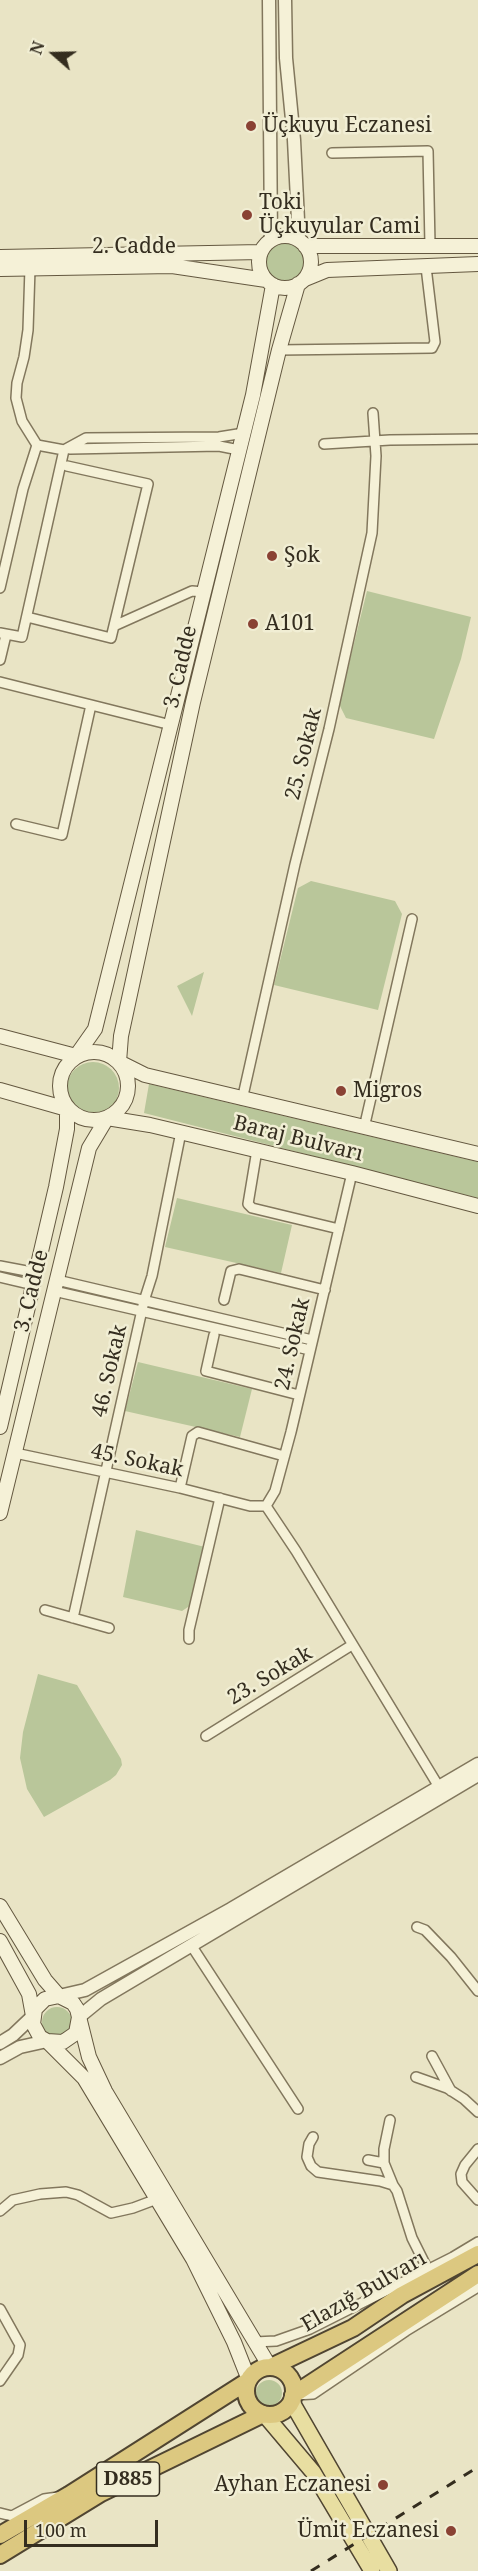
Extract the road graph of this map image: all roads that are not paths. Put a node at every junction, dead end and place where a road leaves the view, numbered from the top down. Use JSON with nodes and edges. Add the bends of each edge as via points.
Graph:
{"nodes":[{"id":1,"x":269,"y":0,"type":"edge"},
{"id":2,"x":285,"y":0,"type":"edge"},
{"id":3,"x":332,"y":153,"type":"dead end"},
{"id":4,"x":271,"y":240,"type":"junction"},
{"id":5,"x":302,"y":243,"type":"junction"},
{"id":6,"x":430,"y":245,"type":"junction"},
{"id":7,"x":478,"y":246,"type":"edge"},
{"id":8,"x":261,"y":252,"type":"junction"},
{"id":9,"x":0,"y":257,"type":"edge"},
{"id":10,"x":478,"y":264,"type":"edge"},
{"id":11,"x":426,"y":267,"type":"junction"},
{"id":12,"x":30,"y":268,"type":"junction"},
{"id":13,"x":0,"y":269,"type":"edge"},
{"id":14,"x":302,"y":281,"type":"junction"},
{"id":15,"x":270,"y":283,"type":"junction"},
{"id":16,"x":279,"y":350,"type":"junction"},
{"id":17,"x":373,"y":413,"type":"dead end"},
{"id":18,"x":244,"y":433,"type":"junction"},
{"id":19,"x":478,"y":439,"type":"edge"},
{"id":20,"x":375,"y":441,"type":"junction"},
{"id":21,"x":324,"y":444,"type":"dead end"},
{"id":22,"x":37,"y":445,"type":"junction"},
{"id":23,"x":64,"y":450,"type":"junction"},
{"id":24,"x":239,"y":450,"type":"junction"},
{"id":25,"x":67,"y":466,"type":"dead end"},
{"id":26,"x":0,"y":588,"type":"edge"},
{"id":27,"x":204,"y":592,"type":"junction"},
{"id":28,"x":27,"y":617,"type":"junction"},
{"id":29,"x":114,"y":626,"type":"junction"},
{"id":30,"x":3,"y":634,"type":"edge"},
{"id":31,"x":0,"y":660,"type":"edge"},
{"id":32,"x":0,"y":682,"type":"edge"},
{"id":33,"x":91,"y":705,"type":"junction"},
{"id":34,"x":171,"y":725,"type":"junction"},
{"id":35,"x":16,"y":824,"type":"dead end"},
{"id":36,"x":412,"y":919,"type":"dead end"},
{"id":37,"x":0,"y":1036,"type":"edge"},
{"id":38,"x":76,"y":1056,"type":"junction"},
{"id":39,"x":119,"y":1062,"type":"junction"},
{"id":40,"x":0,"y":1090,"type":"edge"},
{"id":41,"x":242,"y":1100,"type":"junction"},
{"id":42,"x":67,"y":1109,"type":"junction"},
{"id":43,"x":107,"y":1118,"type":"junction"},
{"id":44,"x":364,"y":1128,"type":"junction"},
{"id":45,"x":181,"y":1132,"type":"junction"},
{"id":46,"x":257,"y":1150,"type":"junction"},
{"id":47,"x":478,"y":1154,"type":"edge"},
{"id":48,"x":352,"y":1173,"type":"junction"},
{"id":49,"x":478,"y":1206,"type":"edge"},
{"id":50,"x":339,"y":1229,"type":"junction"},
{"id":51,"x":0,"y":1266,"type":"edge"},
{"id":52,"x":0,"y":1277,"type":"edge"},
{"id":53,"x":35,"y":1279,"type":"junction"},
{"id":54,"x":55,"y":1286,"type":"junction"},
{"id":55,"x":325,"y":1290,"type":"junction"},
{"id":56,"x":224,"y":1300,"type":"dead end"},
{"id":57,"x":143,"y":1307,"type":"junction"},
{"id":58,"x":214,"y":1335,"type":"dead end"},
{"id":59,"x":311,"y":1345,"type":"junction"},
{"id":60,"x":300,"y":1395,"type":"junction"},
{"id":61,"x":0,"y":1427,"type":"edge"},
{"id":62,"x":15,"y":1454,"type":"junction"},
{"id":63,"x":284,"y":1456,"type":"junction"},
{"id":64,"x":105,"y":1472,"type":"junction"},
{"id":65,"x":180,"y":1488,"type":"junction"},
{"id":66,"x":220,"y":1498,"type":"junction"},
{"id":67,"x":266,"y":1506,"type":"junction"},
{"id":68,"x":0,"y":1513,"type":"edge"},
{"id":69,"x":45,"y":1610,"type":"dead end"},
{"id":70,"x":73,"y":1618,"type":"junction"},
{"id":71,"x":109,"y":1628,"type":"dead end"},
{"id":72,"x":189,"y":1639,"type":"dead end"},
{"id":73,"x":352,"y":1645,"type":"junction"},
{"id":74,"x":206,"y":1736,"type":"dead end"},
{"id":75,"x":478,"y":1764,"type":"edge"},
{"id":76,"x":478,"y":1774,"type":"edge"},
{"id":77,"x":439,"y":1787,"type":"junction"},
{"id":78,"x":0,"y":1906,"type":"edge"},
{"id":79,"x":417,"y":1927,"type":"dead end"},
{"id":80,"x":0,"y":1941,"type":"edge"},
{"id":81,"x":191,"y":1945,"type":"junction"},
{"id":82,"x":478,"y":1991,"type":"edge"},
{"id":83,"x":59,"y":1996,"type":"junction"},
{"id":84,"x":33,"y":2016,"type":"junction"},
{"id":85,"x":79,"y":2017,"type":"junction"},
{"id":86,"x":47,"y":2042,"type":"junction"},
{"id":87,"x":0,"y":2043,"type":"edge"},
{"id":88,"x":432,"y":2056,"type":"dead end"},
{"id":89,"x":0,"y":2058,"type":"edge"},
{"id":90,"x":416,"y":2077,"type":"dead end"},
{"id":91,"x":451,"y":2091,"type":"junction"},
{"id":92,"x":298,"y":2109,"type":"dead end"},
{"id":93,"x":478,"y":2112,"type":"edge"},
{"id":94,"x":390,"y":2121,"type":"dead end"},
{"id":95,"x":313,"y":2137,"type":"dead end"},
{"id":96,"x":478,"y":2149,"type":"edge"},
{"id":97,"x":368,"y":2160,"type":"dead end"},
{"id":98,"x":384,"y":2163,"type":"junction"},
{"id":99,"x":393,"y":2186,"type":"junction"},
{"id":100,"x":157,"y":2199,"type":"junction"},
{"id":101,"x":478,"y":2200,"type":"edge"},
{"id":102,"x":0,"y":2211,"type":"edge"},
{"id":103,"x":478,"y":2242,"type":"edge"},
{"id":104,"x":478,"y":2254,"type":"edge"},
{"id":105,"x":428,"y":2270,"type":"junction"},
{"id":106,"x":478,"y":2274,"type":"edge"},
{"id":107,"x":478,"y":2287,"type":"edge"},
{"id":108,"x":0,"y":2309,"type":"edge"},
{"id":109,"x":255,"y":2342,"type":"junction"},
{"id":110,"x":271,"y":2367,"type":"junction"},
{"id":111,"x":249,"y":2380,"type":"junction"},
{"id":112,"x":0,"y":2381,"type":"edge"},
{"id":113,"x":293,"y":2396,"type":"junction"},
{"id":114,"x":263,"y":2414,"type":"junction"},
{"id":115,"x":69,"y":2495,"type":"junction"},
{"id":116,"x":0,"y":2513,"type":"edge"},
{"id":117,"x":2,"y":2534,"type":"edge"},
{"id":118,"x":24,"y":2542,"type":"junction"},
{"id":119,"x":0,"y":2555,"type":"edge"},
{"id":120,"x":0,"y":2560,"type":"edge"},
{"id":121,"x":372,"y":2571,"type":"edge"},
{"id":122,"x":389,"y":2571,"type":"edge"}],
"edges":[{"from":1,"to":4,"type":"street"},
{"from":2,"to":5,"type":"street","via":[[286,58]]},
{"from":3,"to":6,"type":"street","via":[[428,151]]},
{"from":4,"to":5,"type":"main road","via":[[285,236]]},
{"from":4,"to":8,"type":"main road"},
{"from":5,"to":6,"type":"main road"},
{"from":5,"to":14,"type":"main road","via":[[311,262]]},
{"from":6,"to":7,"type":"main road"},
{"from":8,"to":9,"type":"main road","name":"2. Cadde"},
{"from":8,"to":15,"type":"main road","via":[[259,267]]},
{"from":10,"to":11,"type":"main road"},
{"from":11,"to":14,"type":"main road","via":[[327,270]]},
{"from":11,"to":16,"type":"street","via":[[435,342],[432,348]]},
{"from":12,"to":13,"type":"main road","name":"2. Cadde"},
{"from":12,"to":15,"type":"main road","name":"2. Cadde","via":[[172,266]]},
{"from":12,"to":22,"type":"street","via":[[28,330],[16,398],[22,421]]},
{"from":14,"to":15,"type":"main road","via":[[290,288]]},
{"from":14,"to":16,"type":"main road","name":"3. Cadde"},
{"from":15,"to":18,"type":"main road","name":"3. Cadde"},
{"from":16,"to":39,"type":"main road","name":"3. Cadde","via":[[194,702],[121,1036]]},
{"from":17,"to":20,"type":"street","name":"25. Sokak"},
{"from":18,"to":23,"type":"street","via":[[219,437],[86,438]]},
{"from":18,"to":24,"type":"main road","name":"3. Cadde"},
{"from":19,"to":20,"type":"street"},
{"from":20,"to":21,"type":"street"},
{"from":20,"to":41,"type":"street","name":"25. Sokak","via":[[372,533],[361,590]]},
{"from":22,"to":23,"type":"street"},
{"from":22,"to":26,"type":"street"},
{"from":23,"to":24,"type":"street","via":[[219,446]]},
{"from":23,"to":28,"type":"street"},
{"from":24,"to":27,"type":"main road","name":"3. Cadde"},
{"from":25,"to":29,"type":"street","via":[[148,484]]},
{"from":27,"to":29,"type":"street","via":[[192,591]]},
{"from":27,"to":34,"type":"main road","name":"3. Cadde"},
{"from":28,"to":29,"type":"street","via":[[111,638]]},
{"from":28,"to":30,"type":"street","via":[[22,637]]},
{"from":30,"to":31,"type":"street"},
{"from":32,"to":33,"type":"street"},
{"from":33,"to":34,"type":"street"},
{"from":33,"to":35,"type":"street","via":[[62,835]]},
{"from":34,"to":38,"type":"main road","name":"3. Cadde","via":[[95,1029]]},
{"from":36,"to":44,"type":"street"},
{"from":37,"to":38,"type":"main road"},
{"from":38,"to":39,"type":"main road","via":[[99,1052]]},
{"from":38,"to":42,"type":"main road","via":[[64,1069],[59,1086]]},
{"from":39,"to":41,"type":"main road","name":"Baraj Bulvarı","via":[[145,1076]]},
{"from":39,"to":43,"type":"main road","via":[[129,1082],[128,1094],[117,1113]]},
{"from":40,"to":42,"type":"main road"},
{"from":41,"to":44,"type":"main road","name":"Baraj Bulvarı"},
{"from":42,"to":43,"type":"main road","via":[[86,1120]]},
{"from":42,"to":53,"type":"main road","name":"3. Cadde"},
{"from":43,"to":45,"type":"main road","name":"Baraj Bulvarı"},
{"from":43,"to":54,"type":"main road","name":"3. Cadde","via":[[89,1148]]},
{"from":44,"to":47,"type":"main road","name":"Baraj Bulvarı"},
{"from":45,"to":46,"type":"main road","name":"Baraj Bulvarı"},
{"from":45,"to":57,"type":"street","name":"46. Sokak"},
{"from":46,"to":48,"type":"main road","name":"Baraj Bulvarı"},
{"from":46,"to":50,"type":"street","via":[[248,1204],[252,1208]]},
{"from":48,"to":49,"type":"main road","name":"Baraj Bulvarı"},
{"from":48,"to":50,"type":"street","name":"24. Sokak"},
{"from":50,"to":55,"type":"street","name":"24. Sokak"},
{"from":51,"to":53,"type":"street"},
{"from":52,"to":53,"type":"street"},
{"from":53,"to":61,"type":"main road","name":"3. Cadde"},
{"from":54,"to":57,"type":"street"},
{"from":54,"to":62,"type":"main road","name":"3. Cadde"},
{"from":55,"to":56,"type":"street","via":[[238,1269],[231,1271]]},
{"from":55,"to":59,"type":"street","name":"24. Sokak"},
{"from":57,"to":59,"type":"street"},
{"from":57,"to":64,"type":"street","name":"46. Sokak"},
{"from":58,"to":60,"type":"street","via":[[206,1371]]},
{"from":59,"to":60,"type":"street","name":"24. Sokak"},
{"from":60,"to":63,"type":"street","name":"24. Sokak"},
{"from":62,"to":64,"type":"street","name":"45. Sokak"},
{"from":62,"to":68,"type":"main road","name":"3. Cadde"},
{"from":63,"to":65,"type":"street","via":[[198,1432],[192,1436]]},
{"from":63,"to":67,"type":"street","name":"24. Sokak","via":[[275,1491]]},
{"from":64,"to":65,"type":"street","name":"45. Sokak"},
{"from":64,"to":70,"type":"street","name":"46. Sokak"},
{"from":65,"to":66,"type":"street","name":"45. Sokak"},
{"from":66,"to":67,"type":"street","name":"45. Sokak"},
{"from":66,"to":72,"type":"street"},
{"from":67,"to":73,"type":"street"},
{"from":69,"to":70,"type":"street"},
{"from":70,"to":71,"type":"street"},
{"from":73,"to":74,"type":"street","name":"23. Sokak"},
{"from":73,"to":77,"type":"street"},
{"from":75,"to":77,"type":"street"},
{"from":76,"to":81,"type":"street"},
{"from":77,"to":83,"type":"street","via":[[85,1990]]},
{"from":78,"to":83,"type":"main road"},
{"from":79,"to":82,"type":"street","via":[[425,1930],[451,1957]]},
{"from":80,"to":84,"type":"main road","via":[[29,1994]]},
{"from":81,"to":85,"type":"street","via":[[101,1999]]},
{"from":81,"to":92,"type":"street"},
{"from":83,"to":84,"type":"main road","via":[[39,2003]]},
{"from":83,"to":85,"type":"main road","via":[[73,2003]]},
{"from":84,"to":86,"type":"main road","via":[[36,2031]]},
{"from":84,"to":87,"type":"street"},
{"from":85,"to":86,"type":"main road","via":[[76,2032],[70,2038]]},
{"from":85,"to":109,"type":"main road","via":[[89,2057],[105,2091]]},
{"from":86,"to":89,"type":"street","via":[[20,2047]]},
{"from":86,"to":100,"type":"main road","via":[[84,2078]]},
{"from":88,"to":91,"type":"street"},
{"from":90,"to":91,"type":"street"},
{"from":91,"to":93,"type":"street"},
{"from":94,"to":98,"type":"street"},
{"from":95,"to":99,"type":"street","via":[[307,2157],[318,2172]]},
{"from":96,"to":101,"type":"street","via":[[461,2174],[462,2182]]},
{"from":97,"to":98,"type":"street"},
{"from":98,"to":99,"type":"street"},
{"from":99,"to":105,"type":"street"},
{"from":100,"to":102,"type":"street","via":[[111,2213],[66,2192],[13,2200]]},
{"from":100,"to":111,"type":"main road","via":[[193,2259]]},
{"from":103,"to":105,"type":"street"},
{"from":104,"to":110,"type":"highway","name":"Elazığ Bulvarı","via":[[402,2295],[353,2328]]},
{"from":105,"to":109,"type":"street","via":[[310,2329],[276,2341]]},
{"from":106,"to":113,"type":"highway","name":"Elazığ Bulvarı"},
{"from":107,"to":113,"type":"street","via":[[313,2394]]},
{"from":108,"to":112,"type":"street","via":[[20,2345],[18,2355]]},
{"from":109,"to":110,"type":"main road"},
{"from":110,"to":111,"type":"highway","via":[[257,2371]]},
{"from":110,"to":113,"type":"highway","via":[[291,2379]]},
{"from":111,"to":114,"type":"highway","via":[[246,2389],[250,2404]]},
{"from":111,"to":115,"type":"highway","number":"D885"},
{"from":113,"to":114,"type":"highway","via":[[285,2409]]},
{"from":113,"to":122,"type":"main road","via":[[294,2406]]},
{"from":114,"to":118,"type":"highway","number":"D885","via":[[101,2493]]},
{"from":114,"to":121,"type":"main road","via":[[313,2472]]},
{"from":115,"to":116,"type":"street","via":[[44,2499],[12,2516]]},
{"from":115,"to":117,"type":"highway","number":"D885"},
{"from":118,"to":119,"type":"highway","number":"D885"},
{"from":118,"to":120,"type":"highway"}]}
